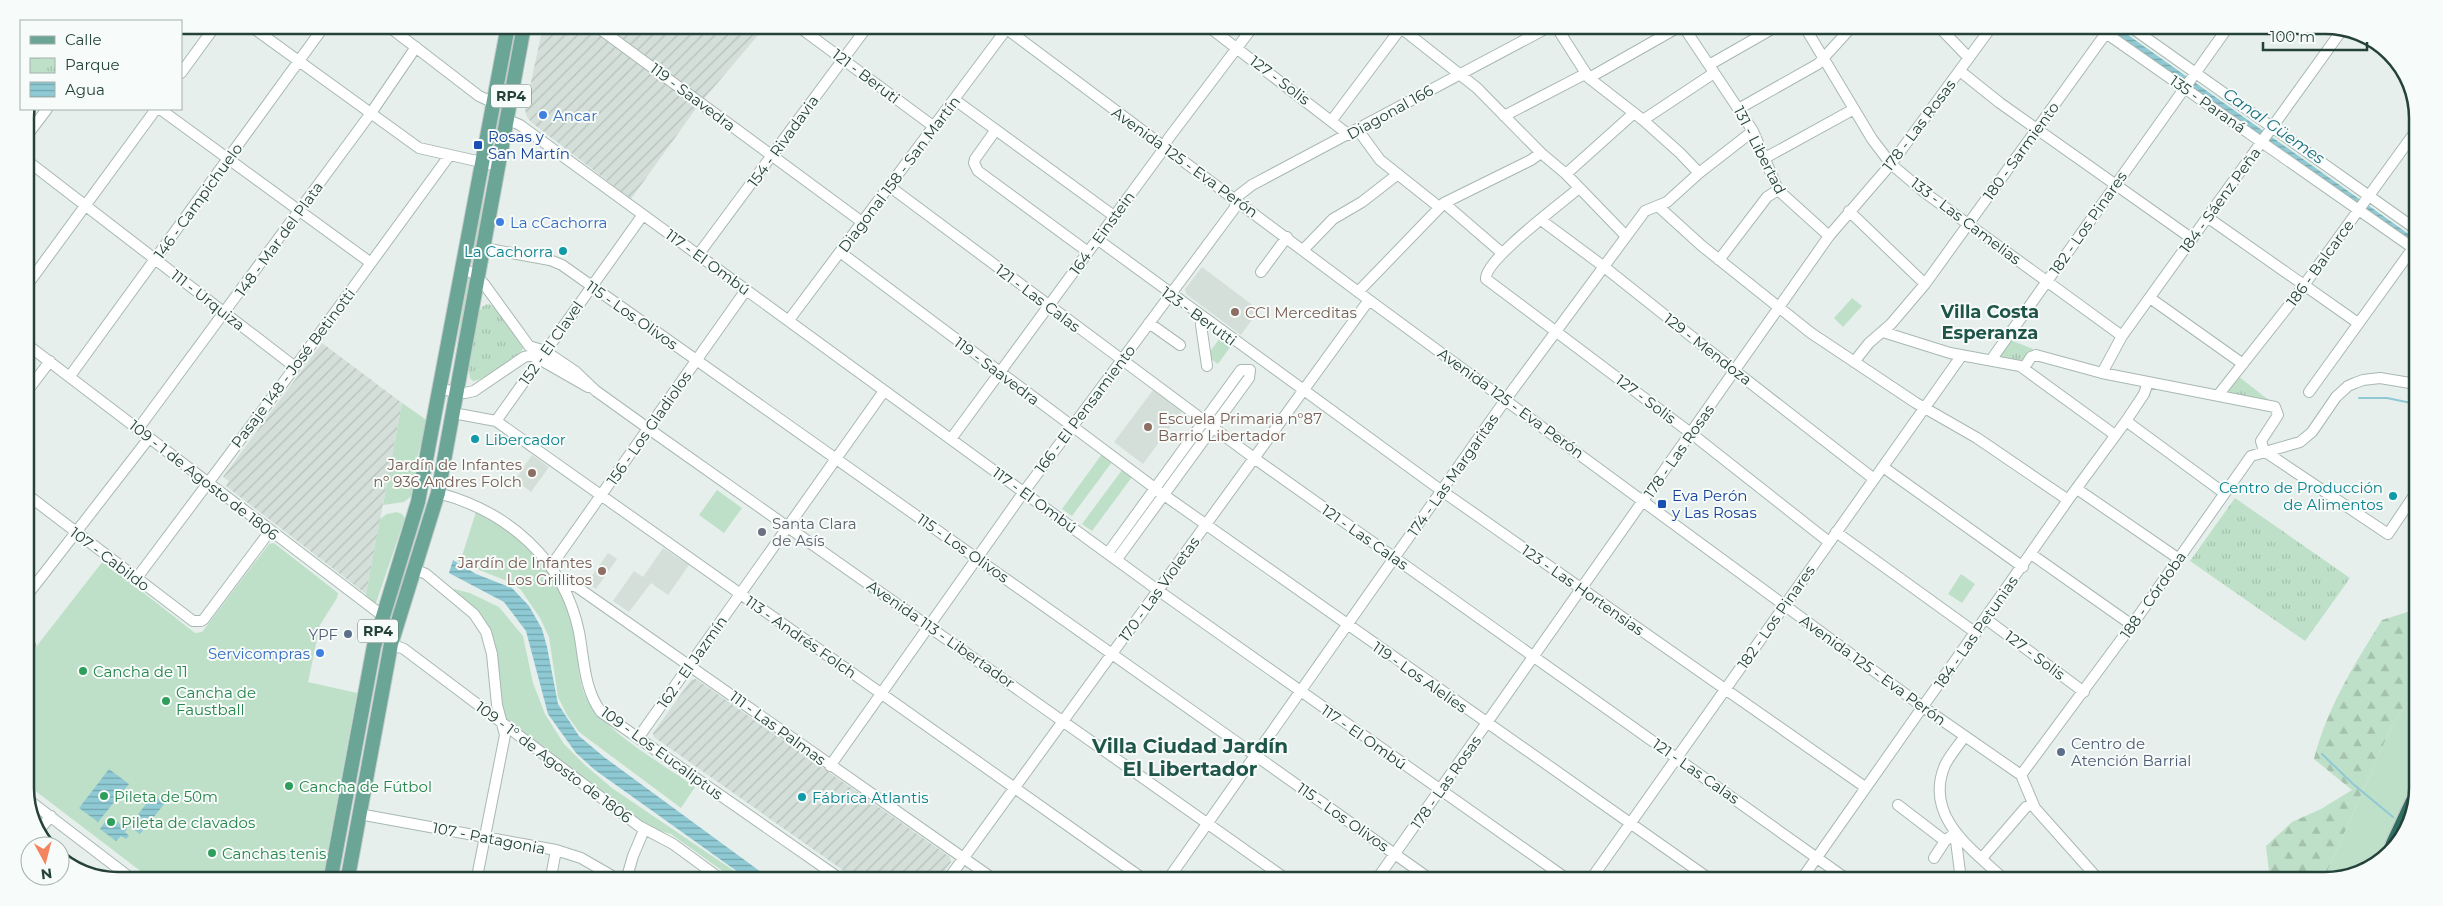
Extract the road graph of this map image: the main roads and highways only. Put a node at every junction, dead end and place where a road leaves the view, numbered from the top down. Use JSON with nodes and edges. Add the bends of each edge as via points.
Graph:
{"nodes":[{"id":1,"x":507,"y":34,"type":"edge"},
{"id":2,"x":522,"y":34,"type":"edge"},
{"id":3,"x":332,"y":872,"type":"edge"},
{"id":4,"x":349,"y":872,"type":"edge"}],
"edges":[{"from":1,"to":3,"type":"main road","number":"RP4","via":[[418,502],[382,616],[369,670]]},
{"from":2,"to":4,"type":"main road","number":"RP4","via":[[438,493],[391,644]]}]}
